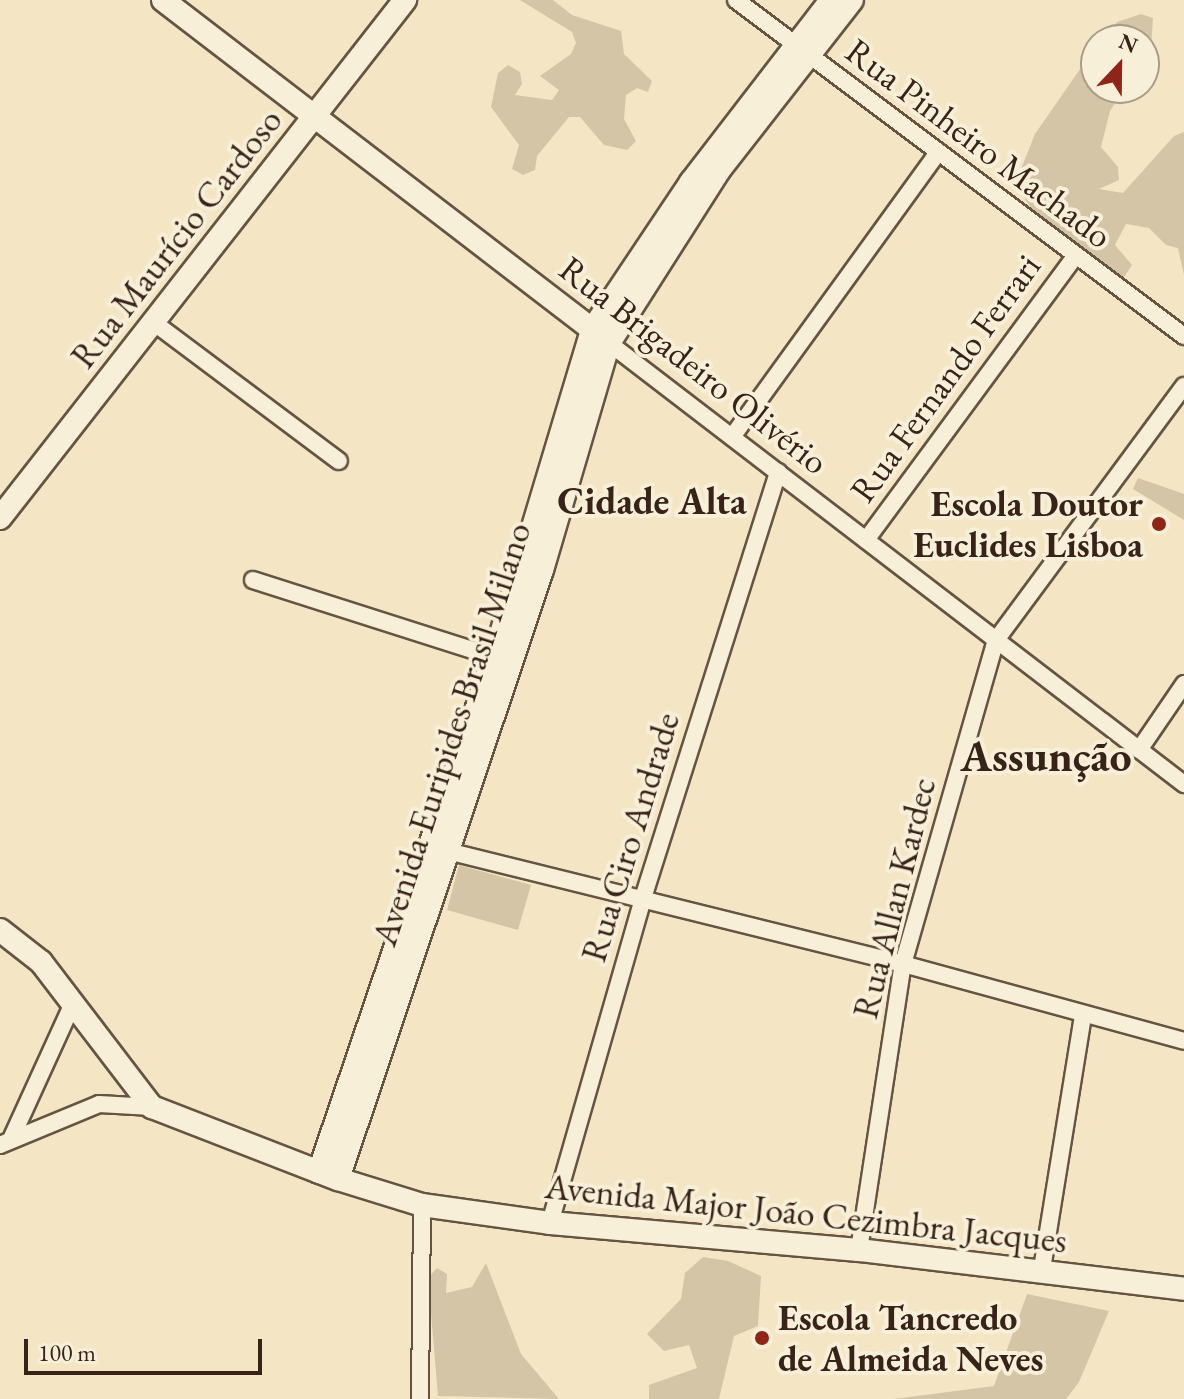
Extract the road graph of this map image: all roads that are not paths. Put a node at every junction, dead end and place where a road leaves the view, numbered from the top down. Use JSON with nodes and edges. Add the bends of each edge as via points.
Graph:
{"nodes":[{"id":1,"x":163,"y":0,"type":"edge"},
{"id":2,"x":405,"y":0,"type":"edge"},
{"id":3,"x":736,"y":0,"type":"edge"},
{"id":4,"x":831,"y":0,"type":"edge"},
{"id":5,"x":852,"y":0,"type":"edge"},
{"id":6,"x":802,"y":50,"type":"junction"},
{"id":7,"x":314,"y":116,"type":"junction"},
{"id":8,"x":938,"y":152,"type":"junction"},
{"id":9,"x":1076,"y":255,"type":"junction"},
{"id":10,"x":153,"y":322,"type":"junction"},
{"id":11,"x":601,"y":336,"type":"junction"},
{"id":12,"x":1184,"y":336,"type":"edge"},
{"id":13,"x":1184,"y":386,"type":"edge"},
{"id":14,"x":732,"y":437,"type":"junction"},
{"id":15,"x":339,"y":461,"type":"dead end"},
{"id":16,"x":778,"y":472,"type":"junction"},
{"id":17,"x":0,"y":518,"type":"edge"},
{"id":18,"x":866,"y":540,"type":"junction"},
{"id":19,"x":533,"y":567,"type":"junction"},
{"id":20,"x":253,"y":580,"type":"dead end"},
{"id":21,"x":996,"y":640,"type":"junction"},
{"id":22,"x":494,"y":657,"type":"junction"},
{"id":23,"x":1184,"y":684,"type":"edge"},
{"id":24,"x":1139,"y":750,"type":"junction"},
{"id":25,"x":466,"y":763,"type":"junction"},
{"id":26,"x":1184,"y":784,"type":"edge"},
{"id":27,"x":440,"y":849,"type":"junction"},
{"id":28,"x":643,"y":898,"type":"junction"},
{"id":29,"x":0,"y":930,"type":"edge"},
{"id":30,"x":903,"y":964,"type":"junction"},
{"id":31,"x":73,"y":1003,"type":"junction"},
{"id":32,"x":1083,"y":1016,"type":"junction"},
{"id":33,"x":1184,"y":1041,"type":"edge"},
{"id":34,"x":152,"y":1107,"type":"junction"},
{"id":35,"x":6,"y":1141,"type":"edge"},
{"id":36,"x":328,"y":1175,"type":"junction"},
{"id":37,"x":422,"y":1205,"type":"junction"},
{"id":38,"x":550,"y":1223,"type":"junction"},
{"id":39,"x":859,"y":1250,"type":"junction"},
{"id":40,"x":1042,"y":1269,"type":"junction"},
{"id":41,"x":1184,"y":1289,"type":"edge"},
{"id":42,"x":420,"y":1399,"type":"edge"}],
"edges":[{"from":1,"to":7,"type":"street","name":"Rua Brigadeiro Olivério"},
{"from":2,"to":7,"type":"street","name":"Rua Maurício Cardoso"},
{"from":3,"to":6,"type":"street","name":"Rua Pinheiro Machado"},
{"from":4,"to":6,"type":"street","name":"Avenida Euripides Brasil Milano"},
{"from":5,"to":6,"type":"street","name":"Avenida Euripides Brasil Milano"},
{"from":6,"to":8,"type":"street","name":"Rua Pinheiro Machado"},
{"from":6,"to":11,"type":"street","name":"Avenida Euripides Brasil Milano","via":[[714,164]]},
{"from":7,"to":10,"type":"street","name":"Rua Maurício Cardoso"},
{"from":7,"to":11,"type":"street","name":"Rua Brigadeiro Olivério"},
{"from":8,"to":9,"type":"street","name":"Rua Pinheiro Machado"},
{"from":8,"to":14,"type":"street"},
{"from":9,"to":12,"type":"street","name":"Rua Pinheiro Machado"},
{"from":9,"to":18,"type":"street","name":"Rua Fernando Ferrari"},
{"from":10,"to":15,"type":"street"},
{"from":10,"to":17,"type":"street","name":"Rua Maurício Cardoso"},
{"from":11,"to":14,"type":"street","name":"Rua Brigadeiro Olivério"},
{"from":11,"to":19,"type":"street","name":"Avenida Euripides Brasil Milano"},
{"from":13,"to":21,"type":"street","name":"Rua Allan Kardec"},
{"from":14,"to":16,"type":"street","name":"Rua Brigadeiro Olivério"},
{"from":16,"to":18,"type":"street","name":"Rua Brigadeiro Olivério"},
{"from":16,"to":28,"type":"street","name":"Rua Ciro Andrade"},
{"from":18,"to":21,"type":"street","name":"Rua Brigadeiro Olivério"},
{"from":19,"to":22,"type":"street","name":"Avenida Euripides Brasil Milano"},
{"from":19,"to":25,"type":"street","name":"Avenida Euripides Brasil Milano"},
{"from":20,"to":22,"type":"street"},
{"from":21,"to":24,"type":"street","name":"Rua Brigadeiro Olivério"},
{"from":21,"to":30,"type":"street","name":"Rua Allan Kardec"},
{"from":22,"to":25,"type":"street","name":"Avenida Euripides Brasil Milano"},
{"from":23,"to":24,"type":"street"},
{"from":24,"to":26,"type":"street","name":"Rua Brigadeiro Olivério"},
{"from":25,"to":27,"type":"street","name":"Avenida Euripides Brasil Milano"},
{"from":27,"to":28,"type":"street"},
{"from":27,"to":36,"type":"street","name":"Avenida Euripides Brasil Milano"},
{"from":28,"to":30,"type":"street"},
{"from":28,"to":38,"type":"street","name":"Rua Ciro Andrade"},
{"from":29,"to":31,"type":"street","via":[[41,962]]},
{"from":30,"to":32,"type":"street"},
{"from":30,"to":39,"type":"street","name":"Rua Allan Kardec"},
{"from":31,"to":34,"type":"street"},
{"from":31,"to":35,"type":"street"},
{"from":32,"to":33,"type":"street"},
{"from":32,"to":40,"type":"street"},
{"from":34,"to":35,"type":"street","via":[[99,1104]]},
{"from":34,"to":36,"type":"street","name":"Avenida Major João Cezimbra Jacques"},
{"from":36,"to":37,"type":"street","name":"Avenida Major João Cezimbra Jacques"},
{"from":37,"to":38,"type":"street","name":"Avenida Major João Cezimbra Jacques"},
{"from":37,"to":42,"type":"street"},
{"from":38,"to":39,"type":"street","name":"Avenida Major João Cezimbra Jacques"},
{"from":39,"to":40,"type":"street","name":"Avenida Major João Cezimbra Jacques"},
{"from":40,"to":41,"type":"street","name":"Avenida Major João Cezimbra Jacques"}]}
